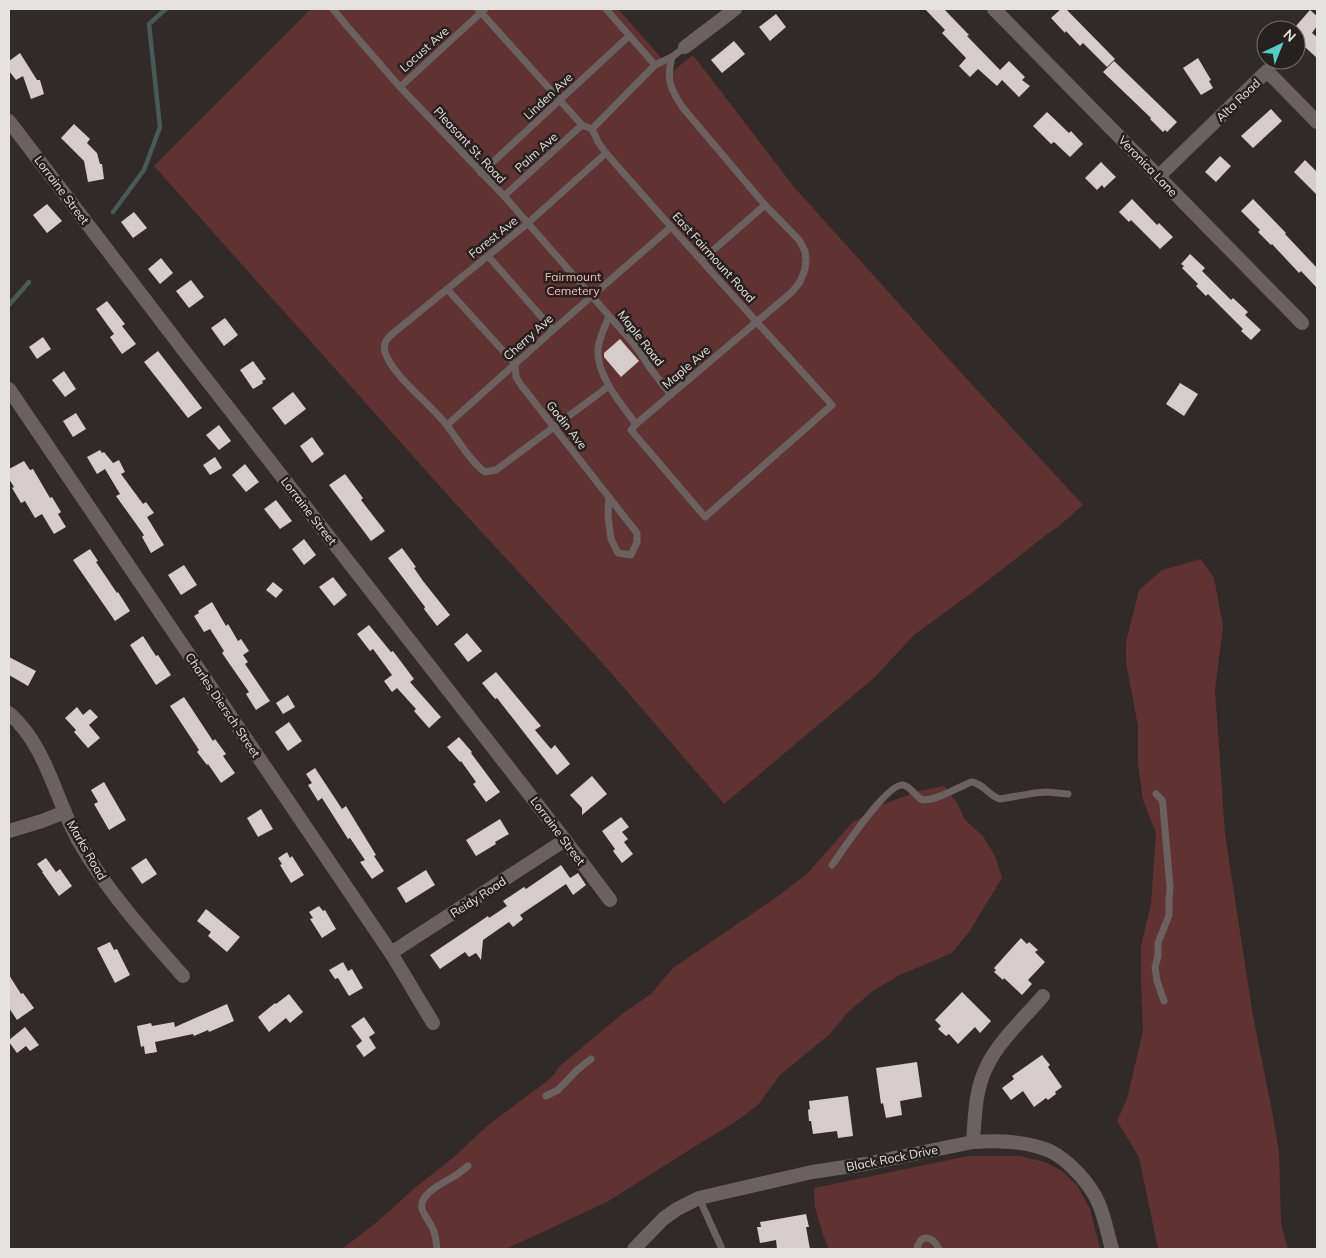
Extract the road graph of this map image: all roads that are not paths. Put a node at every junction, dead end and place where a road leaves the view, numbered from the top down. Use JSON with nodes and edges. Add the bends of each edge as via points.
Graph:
{"nodes":[{"id":1,"x":333,"y":9,"type":"edge"},
{"id":2,"x":606,"y":9,"type":"edge"},
{"id":3,"x":735,"y":9,"type":"edge"},
{"id":4,"x":994,"y":9,"type":"edge"},
{"id":5,"x":482,"y":10,"type":"edge"},
{"id":6,"x":629,"y":36,"type":"junction"},
{"id":7,"x":685,"y":47,"type":"joint"},
{"id":8,"x":672,"y":57,"type":"junction"},
{"id":9,"x":655,"y":65,"type":"junction"},
{"id":10,"x":400,"y":86,"type":"junction"},
{"id":11,"x":560,"y":99,"type":"junction"},
{"id":12,"x":9,"y":121,"type":"edge"},
{"id":13,"x":1317,"y":122,"type":"edge"},
{"id":14,"x":582,"y":124,"type":"junction"},
{"id":15,"x":592,"y":129,"type":"junction"},
{"id":16,"x":606,"y":153,"type":"junction"},
{"id":17,"x":481,"y":173,"type":"junction"},
{"id":18,"x":1158,"y":177,"type":"junction"},
{"id":19,"x":504,"y":196,"type":"junction"},
{"id":20,"x":765,"y":205,"type":"junction"},
{"id":21,"x":528,"y":223,"type":"junction"},
{"id":22,"x":671,"y":227,"type":"junction"},
{"id":23,"x":488,"y":256,"type":"junction"},
{"id":24,"x":702,"y":260,"type":"junction"},
{"id":25,"x":447,"y":289,"type":"junction"},
{"id":26,"x":592,"y":296,"type":"junction"},
{"id":27,"x":609,"y":316,"type":"junction"},
{"id":28,"x":756,"y":321,"type":"junction"},
{"id":29,"x":1302,"y":323,"type":"dead end"},
{"id":30,"x":553,"y":330,"type":"junction"},
{"id":31,"x":515,"y":364,"type":"junction"},
{"id":32,"x":609,"y":386,"type":"junction"},
{"id":33,"x":9,"y":389,"type":"edge"},
{"id":34,"x":671,"y":395,"type":"junction"},
{"id":35,"x":636,"y":424,"type":"junction"},
{"id":36,"x":446,"y":425,"type":"junction"},
{"id":37,"x":554,"y":427,"type":"junction"},
{"id":38,"x":631,"y":430,"type":"joint"},
{"id":39,"x":609,"y":497,"type":"junction"},
{"id":40,"x":9,"y":713,"type":"edge"},
{"id":41,"x":1068,"y":794,"type":"dead end"},
{"id":42,"x":1156,"y":794,"type":"dead end"},
{"id":43,"x":65,"y":812,"type":"junction"},
{"id":44,"x":9,"y":831,"type":"edge"},
{"id":45,"x":565,"y":840,"type":"junction"},
{"id":46,"x":832,"y":865,"type":"dead end"},
{"id":47,"x":610,"y":900,"type":"dead end"},
{"id":48,"x":391,"y":954,"type":"junction"},
{"id":49,"x":184,"y":976,"type":"dead end"},
{"id":50,"x":1043,"y":996,"type":"dead end"},
{"id":51,"x":1164,"y":1001,"type":"dead end"},
{"id":52,"x":433,"y":1023,"type":"dead end"},
{"id":53,"x":591,"y":1059,"type":"dead end"},
{"id":54,"x":546,"y":1096,"type":"dead end"},
{"id":55,"x":973,"y":1142,"type":"junction"},
{"id":56,"x":468,"y":1166,"type":"dead end"},
{"id":57,"x":699,"y":1198,"type":"junction"},
{"id":58,"x":437,"y":1249,"type":"edge"},
{"id":59,"x":634,"y":1249,"type":"edge"},
{"id":60,"x":722,"y":1249,"type":"edge"},
{"id":61,"x":918,"y":1249,"type":"edge"},
{"id":62,"x":939,"y":1249,"type":"edge"},
{"id":63,"x":1112,"y":1249,"type":"edge"}],
"edges":[{"from":1,"to":10,"type":"lane","name":"Pleasant St. Road"},
{"from":2,"to":6,"type":"lane"},
{"from":3,"to":7,"type":"street"},
{"from":4,"to":18,"type":"street","name":"Veronica Lane"},
{"from":5,"to":10,"type":"lane","name":"Locust Ave"},
{"from":5,"to":11,"type":"lane"},
{"from":6,"to":9,"type":"lane"},
{"from":6,"to":11,"type":"lane","name":"Linden Ave"},
{"from":7,"to":8,"type":"lane"},
{"from":8,"to":9,"type":"lane"},
{"from":8,"to":20,"type":"lane","name":"Maple Ave","via":[[669,80],[673,94]]},
{"from":9,"to":15,"type":"lane"},
{"from":10,"to":17,"type":"lane","name":"Pleasant St. Road"},
{"from":11,"to":14,"type":"lane"},
{"from":11,"to":17,"type":"lane","name":"Linden Ave"},
{"from":12,"to":45,"type":"street","name":"Lorraine Street"},
{"from":13,"to":18,"type":"street","name":"Alta Road","via":[[1267,71]]},
{"from":14,"to":15,"type":"lane"},
{"from":14,"to":19,"type":"lane","name":"Palm Ave"},
{"from":15,"to":16,"type":"lane","name":"East Fairmount Road"},
{"from":16,"to":21,"type":"lane","name":"Forest Ave"},
{"from":16,"to":22,"type":"lane","name":"East Fairmount Road"},
{"from":17,"to":19,"type":"lane","name":"Pleasant St. Road"},
{"from":18,"to":29,"type":"street","name":"Veronica Lane"},
{"from":19,"to":21,"type":"lane","name":"Pleasant St. Road"},
{"from":20,"to":24,"type":"lane"},
{"from":20,"to":28,"type":"lane","name":"Maple Ave","via":[[799,240],[806,261],[802,277],[792,292]]},
{"from":21,"to":23,"type":"lane","name":"Forest Ave"},
{"from":21,"to":26,"type":"lane","name":"Pleasant St. Road"},
{"from":22,"to":24,"type":"lane","name":"East Fairmount Road"},
{"from":22,"to":26,"type":"lane","name":"Cherry Ave"},
{"from":23,"to":25,"type":"lane","name":"Forest Ave"},
{"from":23,"to":30,"type":"lane"},
{"from":24,"to":28,"type":"lane","name":"East Fairmount Road"},
{"from":25,"to":31,"type":"lane"},
{"from":25,"to":36,"type":"lane","name":"Forest Ave","via":[[385,340],[384,345],[390,362],[402,378]]},
{"from":26,"to":27,"type":"lane","name":"Maple Road"},
{"from":26,"to":30,"type":"lane","name":"Cherry Ave"},
{"from":27,"to":32,"type":"lane","via":[[600,338],[598,360]]},
{"from":27,"to":34,"type":"lane","name":"Maple Road","via":[[639,350]]},
{"from":28,"to":34,"type":"lane","name":"Maple Ave"},
{"from":28,"to":38,"type":"lane","name":"East Fairmount Road","via":[[832,405],[705,517]]},
{"from":30,"to":31,"type":"lane","name":"Cherry Ave"},
{"from":31,"to":36,"type":"lane","name":"Cherry Ave"},
{"from":31,"to":37,"type":"lane","name":"Godin Ave","via":[[521,385]]},
{"from":32,"to":35,"type":"lane"},
{"from":32,"to":37,"type":"lane"},
{"from":33,"to":48,"type":"street","name":"Charles Diersch Street"},
{"from":34,"to":35,"type":"lane","name":"Maple Ave"},
{"from":35,"to":38,"type":"lane","name":"Maple Ave"},
{"from":36,"to":37,"type":"lane","via":[[485,472],[496,470]]},
{"from":37,"to":39,"type":"lane","name":"Godin Ave"},
{"from":39,"to":39,"type":"lane","name":"Godin Ave","via":[[637,533],[631,556],[618,554],[611,539]]},
{"from":40,"to":43,"type":"street","name":"Marks Road","via":[[33,740]]},
{"from":41,"to":46,"type":"lane","via":[[1035,792],[1000,799],[976,782],[971,782],[925,800],[902,785],[897,786],[866,817]]},
{"from":42,"to":51,"type":"lane","via":[[1163,806],[1170,887],[1169,915],[1158,943],[1155,967]]},
{"from":43,"to":44,"type":"street"},
{"from":43,"to":49,"type":"street","name":"Marks Road","via":[[96,870],[150,940]]},
{"from":45,"to":47,"type":"street","name":"Lorraine Street"},
{"from":45,"to":48,"type":"street","name":"Reidy Road"},
{"from":48,"to":52,"type":"street","name":"Charles Diersch Street"},
{"from":50,"to":55,"type":"street","via":[[987,1065],[976,1104]]},
{"from":53,"to":54,"type":"lane","via":[[558,1090]]},
{"from":55,"to":57,"type":"street","name":"Black Rock Drive","via":[[812,1172]]},
{"from":55,"to":63,"type":"street","name":"Black Rock Drive","via":[[1011,1141],[1050,1152],[1066,1162],[1090,1187],[1099,1204]]},
{"from":56,"to":58,"type":"lane","via":[[436,1187],[422,1204],[436,1237]]},
{"from":57,"to":59,"type":"street","name":"Black Rock Drive","via":[[663,1219]]},
{"from":57,"to":60,"type":"lane"},
{"from":61,"to":62,"type":"lane","via":[[923,1240],[933,1239]]}]}
